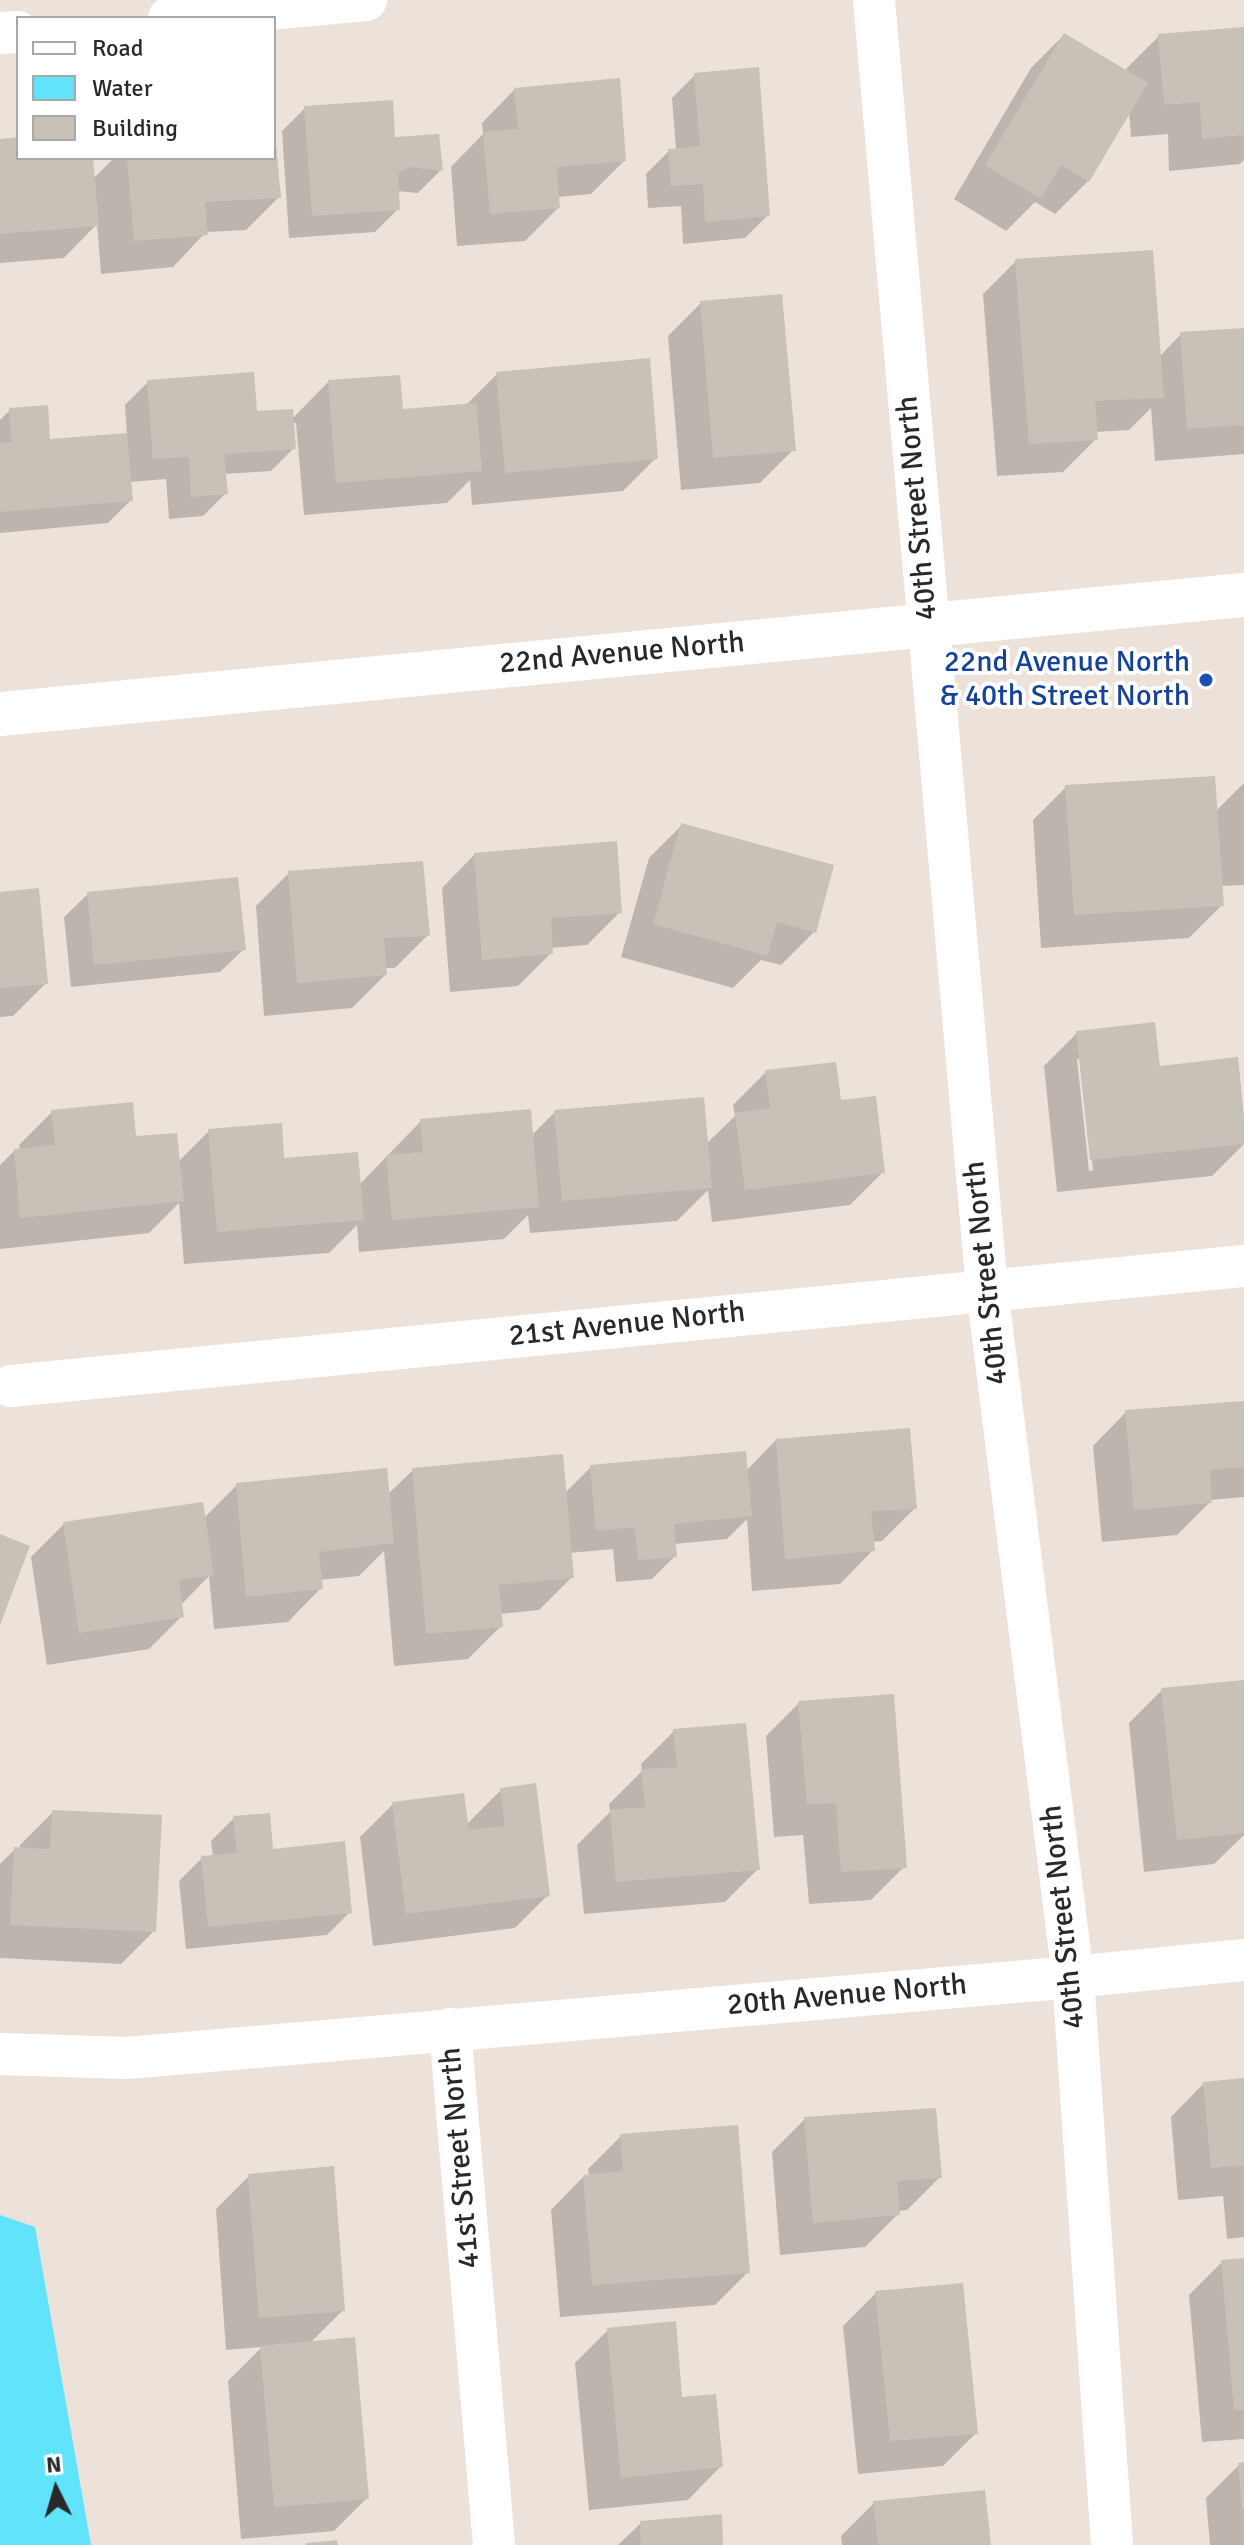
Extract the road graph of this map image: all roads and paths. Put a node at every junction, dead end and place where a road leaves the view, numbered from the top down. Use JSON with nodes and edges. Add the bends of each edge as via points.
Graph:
{"nodes":[{"id":1,"x":366,"y":0,"type":"edge"},
{"id":2,"x":874,"y":0,"type":"edge"},
{"id":3,"x":191,"y":16,"type":"edge"},
{"id":4,"x":1244,"y":595,"type":"edge"},
{"id":5,"x":928,"y":625,"type":"junction"},
{"id":6,"x":0,"y":714,"type":"edge"},
{"id":7,"x":1244,"y":1266,"type":"edge"},
{"id":8,"x":987,"y":1289,"type":"junction"},
{"id":9,"x":11,"y":1386,"type":"dead end"},
{"id":10,"x":1244,"y":1960,"type":"edge"},
{"id":11,"x":1073,"y":1977,"type":"junction"},
{"id":12,"x":450,"y":2029,"type":"junction"},
{"id":13,"x":0,"y":2054,"type":"edge"},
{"id":14,"x":494,"y":2545,"type":"edge"},
{"id":15,"x":1112,"y":2545,"type":"edge"}],
"edges":[{"from":1,"to":3,"type":"street"},
{"from":2,"to":5,"type":"street","name":"40th Street North"},
{"from":4,"to":5,"type":"main road","name":"22nd Avenue North"},
{"from":5,"to":6,"type":"main road","name":"22nd Avenue North"},
{"from":5,"to":8,"type":"street","name":"40th Street North"},
{"from":7,"to":8,"type":"street","name":"21st Avenue North"},
{"from":8,"to":9,"type":"street","name":"21st Avenue North"},
{"from":8,"to":11,"type":"street","name":"40th Street North"},
{"from":10,"to":11,"type":"street","name":"20th Avenue North"},
{"from":11,"to":12,"type":"street","name":"20th Avenue North"},
{"from":11,"to":15,"type":"street","name":"40th Street North"},
{"from":12,"to":13,"type":"street","name":"41st Street North","via":[[127,2058]]},
{"from":12,"to":14,"type":"street","name":"41st Street North"}]}
